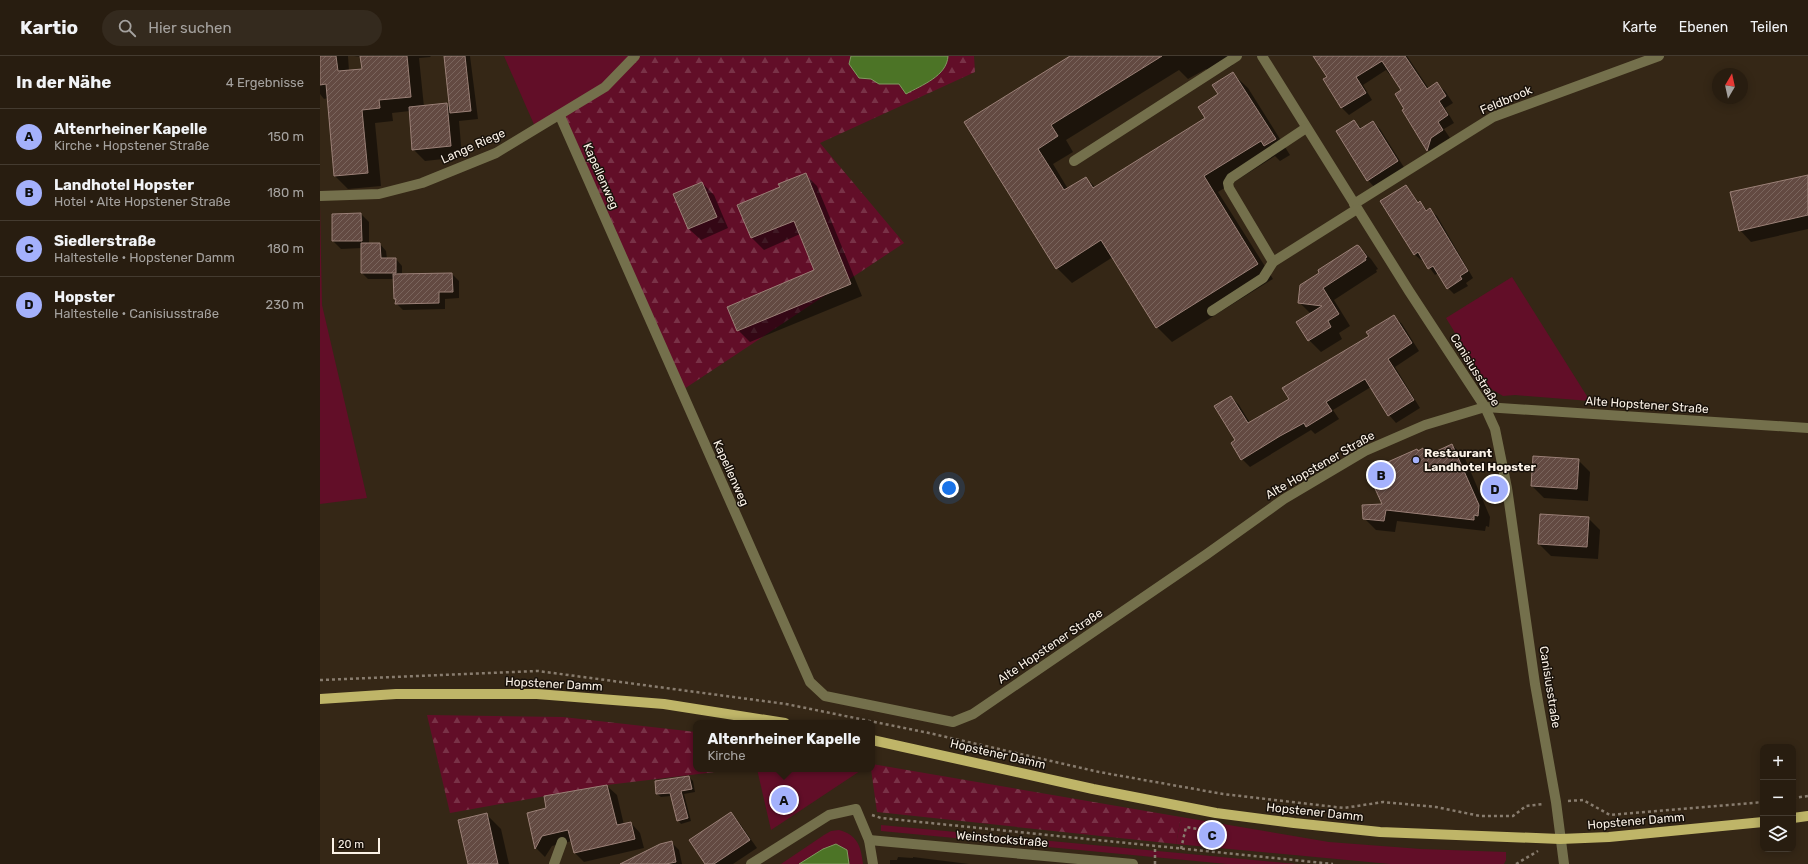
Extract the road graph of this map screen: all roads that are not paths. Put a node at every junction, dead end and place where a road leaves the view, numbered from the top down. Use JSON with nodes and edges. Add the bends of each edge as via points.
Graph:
{"nodes":[{"id":1,"x":635,"y":56,"type":"edge"},
{"id":2,"x":1237,"y":56,"type":"edge"},
{"id":3,"x":1262,"y":56,"type":"edge"},
{"id":4,"x":1658,"y":56,"type":"edge"},
{"id":5,"x":560,"y":116,"type":"junction"},
{"id":6,"x":1306,"y":128,"type":"junction"},
{"id":7,"x":1074,"y":161,"type":"dead end"},
{"id":8,"x":320,"y":196,"type":"edge"},
{"id":9,"x":1356,"y":206,"type":"junction"},
{"id":10,"x":1273,"y":262,"type":"junction"},
{"id":11,"x":1212,"y":311,"type":"dead end"},
{"id":12,"x":1485,"y":407,"type":"junction"},
{"id":13,"x":1808,"y":428,"type":"edge"},
{"id":14,"x":320,"y":699,"type":"edge"},
{"id":15,"x":973,"y":714,"type":"joint"},
{"id":16,"x":766,"y":720,"type":"edge"},
{"id":17,"x":875,"y":741,"type":"edge"},
{"id":18,"x":1808,"y":816,"type":"edge"},
{"id":19,"x":1796,"y":818,"type":"edge"},
{"id":20,"x":1760,"y":822,"type":"edge"},
{"id":21,"x":1560,"y":839,"type":"junction"},
{"id":22,"x":869,"y":840,"type":"junction"},
{"id":23,"x":562,"y":842,"type":"dead end"},
{"id":24,"x":554,"y":864,"type":"edge"},
{"id":25,"x":751,"y":864,"type":"edge"},
{"id":26,"x":873,"y":864,"type":"edge"},
{"id":27,"x":1133,"y":864,"type":"edge"},
{"id":28,"x":1564,"y":864,"type":"edge"}],
"edges":[{"from":1,"to":5,"type":"street","name":"Lange Riege","via":[[606,87]]},
{"from":2,"to":7,"type":"street"},
{"from":3,"to":6,"type":"street","name":"Canisiusstraße"},
{"from":4,"to":9,"type":"street","name":"Feldbrook","via":[[1493,117]]},
{"from":5,"to":8,"type":"street","name":"Lange Riege","via":[[496,153],[422,183],[379,194]]},
{"from":5,"to":15,"type":"street","name":"Kapellenweg","via":[[810,682],[825,696],[931,718],[953,722]]},
{"from":6,"to":9,"type":"street","name":"Canisiusstraße"},
{"from":6,"to":10,"type":"street","via":[[1231,178],[1228,183]]},
{"from":9,"to":10,"type":"street","name":"Feldbrook"},
{"from":9,"to":12,"type":"street","name":"Canisiusstraße"},
{"from":10,"to":11,"type":"street","via":[[1263,278]]},
{"from":12,"to":13,"type":"street","name":"Alte Hopstener Straße"},
{"from":12,"to":15,"type":"street","name":"Alte Hopstener Straße","via":[[1425,425],[1365,451],[1284,499]]},
{"from":12,"to":21,"type":"street","name":"Canisiusstraße","via":[[1498,441],[1506,481]]},
{"from":14,"to":16,"type":"main road","name":"Hopstener Damm","via":[[396,694],[537,694],[664,704]]},
{"from":17,"to":21,"type":"main road","name":"Hopstener Damm","via":[[1093,789],[1216,813],[1380,832]]},
{"from":18,"to":19,"type":"main road"},
{"from":20,"to":21,"type":"main road","name":"Hopstener Damm","via":[[1609,837]]},
{"from":21,"to":28,"type":"street","name":"Canisiusstraße"},
{"from":22,"to":25,"type":"street","via":[[856,809],[830,816]]},
{"from":22,"to":26,"type":"street"},
{"from":22,"to":27,"type":"street","name":"Weinstockstraße"},
{"from":23,"to":24,"type":"street"}]}
